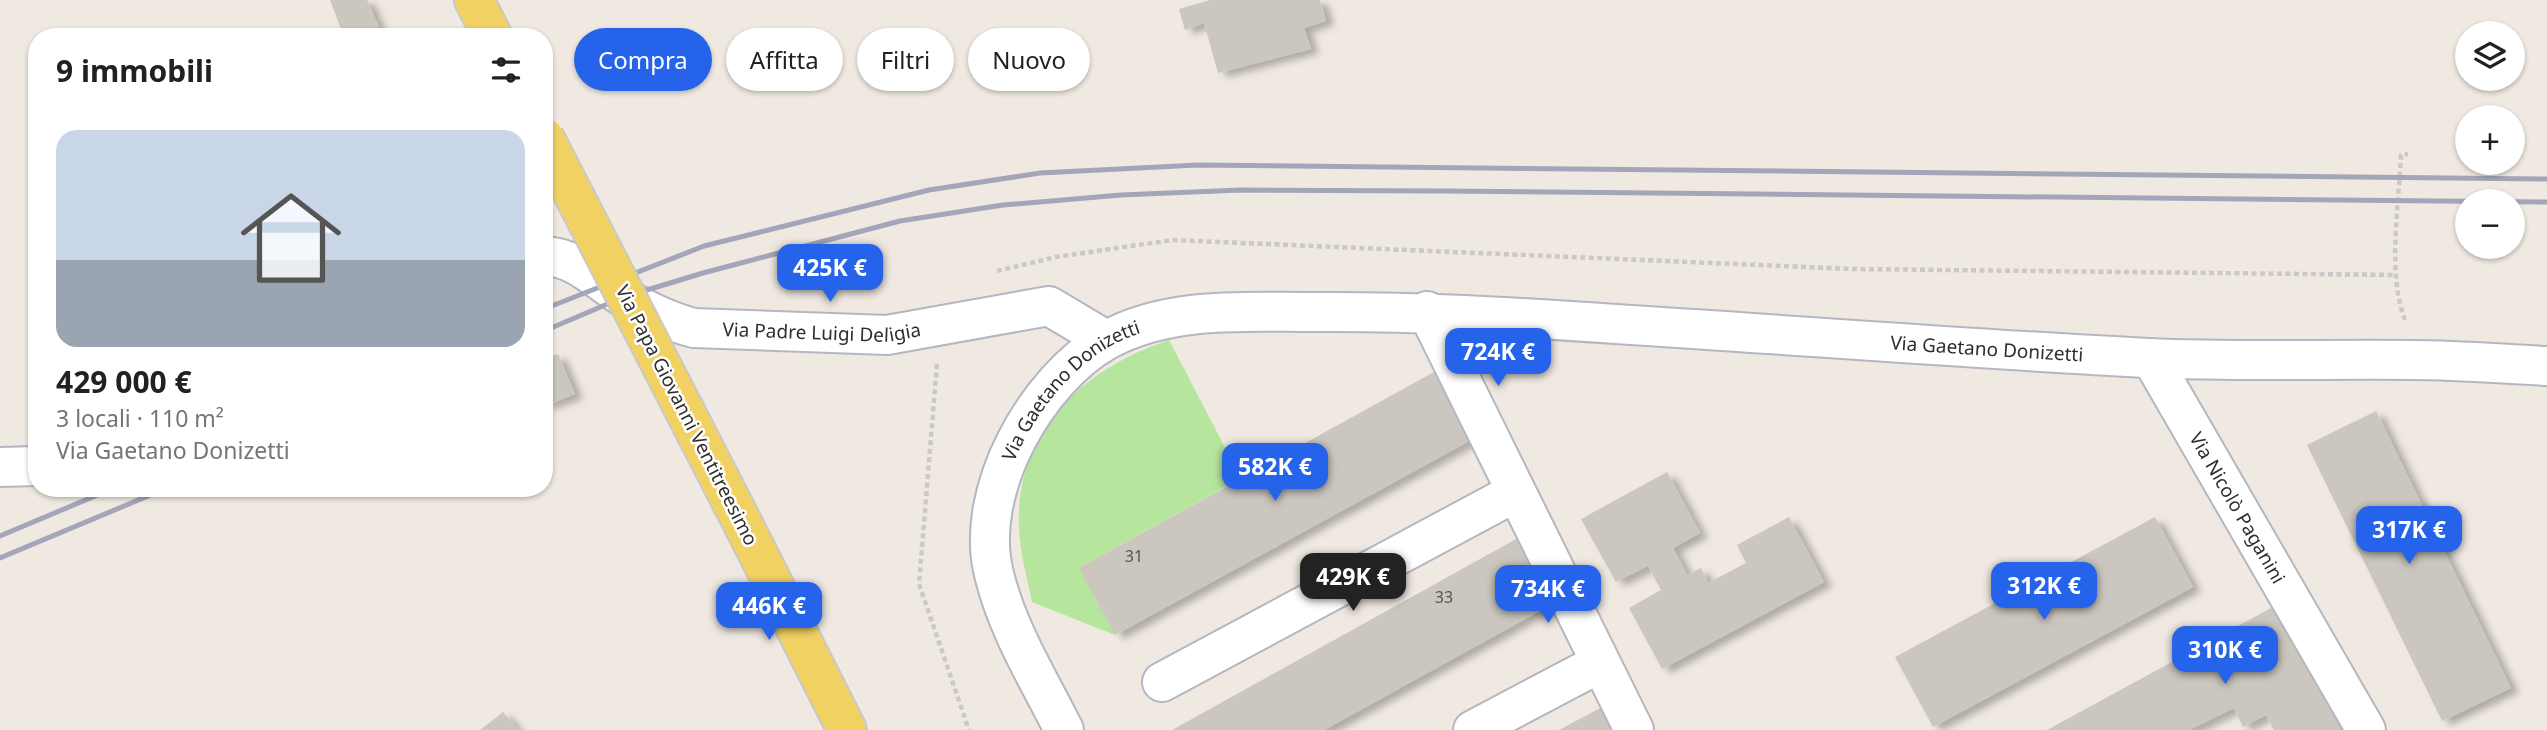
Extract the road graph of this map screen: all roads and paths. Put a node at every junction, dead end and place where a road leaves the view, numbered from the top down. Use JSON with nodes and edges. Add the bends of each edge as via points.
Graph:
{"nodes":[{"id":1,"x":474,"y":0,"type":"edge"},
{"id":2,"x":488,"y":28,"type":"edge"},
{"id":3,"x":553,"y":155,"type":"edge"},
{"id":4,"x":2408,"y":155,"type":"dead end"},
{"id":5,"x":553,"y":256,"type":"edge"},
{"id":6,"x":1427,"y":311,"type":"junction"},
{"id":7,"x":1106,"y":340,"type":"junction"},
{"id":8,"x":2151,"y":358,"type":"junction"},
{"id":9,"x":2421,"y":360,"type":"junction"},
{"id":10,"x":2547,"y":366,"type":"edge"},
{"id":11,"x":28,"y":466,"type":"edge"},
{"id":12,"x":0,"y":467,"type":"edge"},
{"id":13,"x":1516,"y":492,"type":"junction"},
{"id":14,"x":1600,"y":663,"type":"junction"},
{"id":15,"x":1162,"y":682,"type":"dead end"},
{"id":16,"x":847,"y":730,"type":"edge"},
{"id":17,"x":1064,"y":730,"type":"edge"},
{"id":18,"x":1473,"y":730,"type":"edge"},
{"id":19,"x":1634,"y":730,"type":"edge"},
{"id":20,"x":2365,"y":730,"type":"edge"}],
"edges":[{"from":1,"to":2,"type":"main road"},
{"from":3,"to":16,"type":"main road","name":"Via Papa Giovanni Ventitreesimo","bridge":true},
{"from":4,"to":9,"type":"path","via":[[2401,155],[2396,297]]},
{"from":5,"to":7,"type":"street","name":"Via Padre Luigi Deligia","via":[[563,256],[670,322],[694,328],[887,335],[1049,306]]},
{"from":6,"to":7,"type":"street","name":"Via Gaetano Donizetti","via":[[1214,312],[1151,322]]},
{"from":6,"to":8,"type":"street","name":"Via Gaetano Donizetti"},
{"from":6,"to":13,"type":"street"},
{"from":7,"to":17,"type":"street","name":"Via Gaetano Donizetti","via":[[1065,373],[1035,406],[999,481],[992,521],[992,570],[1007,614]]},
{"from":8,"to":9,"type":"street","name":"Via Gaetano Donizetti"},
{"from":8,"to":20,"type":"street","name":"Via Nicolò Paganini"},
{"from":9,"to":10,"type":"street","name":"Via Gaetano Donizetti"},
{"from":11,"to":12,"type":"street"},
{"from":13,"to":14,"type":"street"},
{"from":13,"to":15,"type":"street"},
{"from":14,"to":18,"type":"street"},
{"from":14,"to":19,"type":"street"}]}
